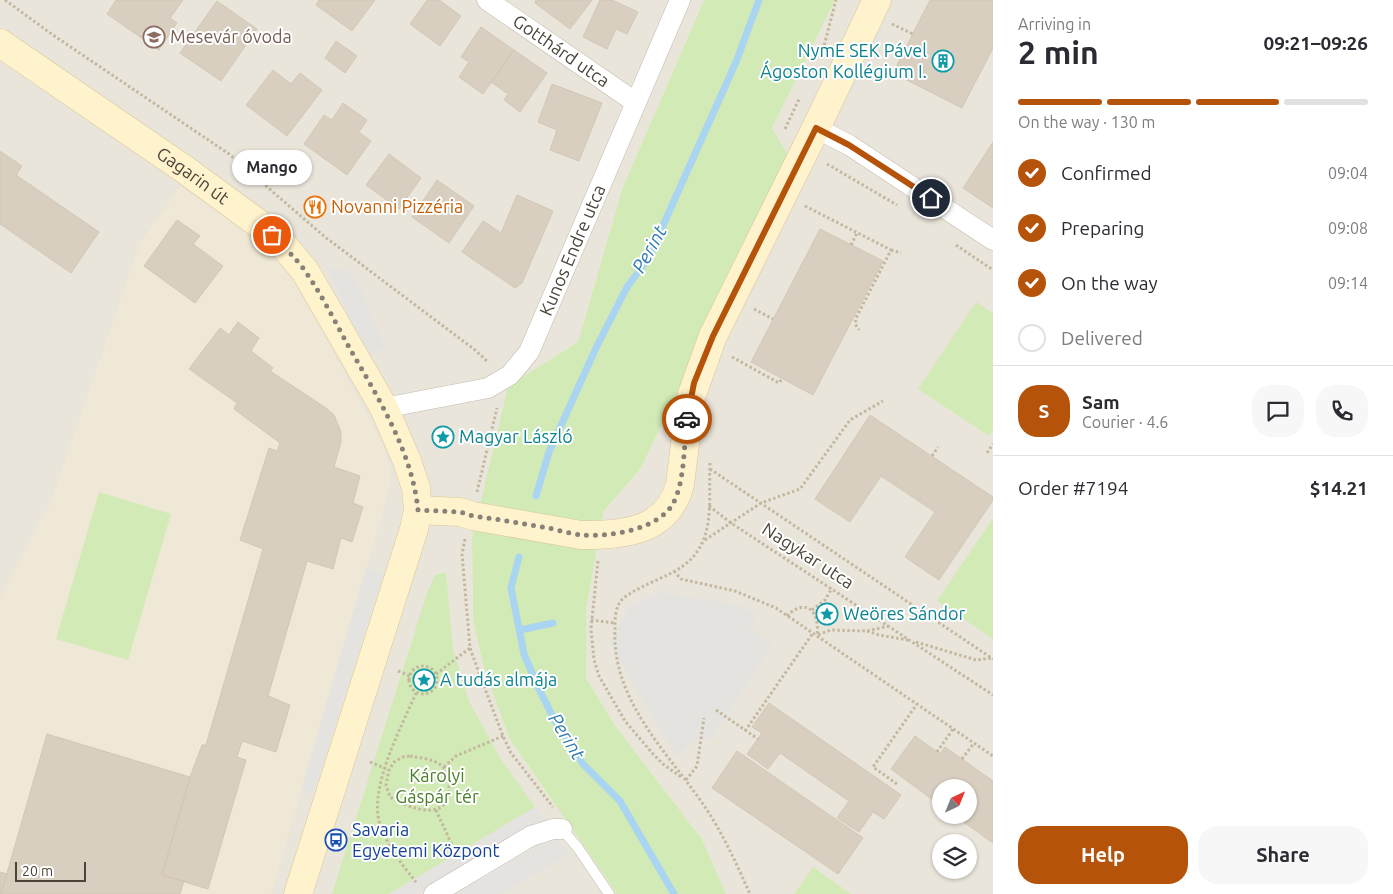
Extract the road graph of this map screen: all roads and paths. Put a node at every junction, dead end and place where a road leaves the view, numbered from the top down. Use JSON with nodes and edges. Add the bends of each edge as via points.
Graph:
{"nodes":[{"id":1,"x":487,"y":0,"type":"edge"},
{"id":2,"x":680,"y":0,"type":"edge"},
{"id":3,"x":836,"y":0,"type":"edge"},
{"id":4,"x":877,"y":0,"type":"edge"},
{"id":5,"x":902,"y":29,"type":"dead end"},
{"id":6,"x":913,"y":34,"type":"dead end"},
{"id":7,"x":0,"y":43,"type":"edge"},
{"id":8,"x":820,"y":57,"type":"dead end"},
{"id":9,"x":635,"y":102,"type":"junction"},
{"id":10,"x":816,"y":128,"type":"junction"},
{"id":11,"x":822,"y":170,"type":"dead end"},
{"id":12,"x":808,"y":199,"type":"dead end"},
{"id":13,"x":804,"y":206,"type":"junction"},
{"id":14,"x":903,"y":209,"type":"dead end"},
{"id":15,"x":800,"y":214,"type":"dead end"},
{"id":16,"x":857,"y":233,"type":"junction"},
{"id":17,"x":950,"y":240,"type":"dead end"},
{"id":18,"x":993,"y":240,"type":"edge"},
{"id":19,"x":851,"y":245,"type":"dead end"},
{"id":20,"x":891,"y":250,"type":"junction"},
{"id":21,"x":901,"y":254,"type":"dead end"},
{"id":22,"x":993,"y":270,"type":"edge"},
{"id":23,"x":758,"y":301,"type":"dead end"},
{"id":24,"x":754,"y":310,"type":"junction"},
{"id":25,"x":751,"y":315,"type":"dead end"},
{"id":26,"x":773,"y":319,"type":"dead end"},
{"id":27,"x":859,"y":330,"type":"dead end"},
{"id":28,"x":736,"y":350,"type":"dead end"},
{"id":29,"x":732,"y":357,"type":"junction"},
{"id":30,"x":729,"y":365,"type":"dead end"},
{"id":31,"x":782,"y":379,"type":"dead end"},
{"id":32,"x":883,"y":401,"type":"dead end"},
{"id":33,"x":384,"y":408,"type":"junction"},
{"id":34,"x":993,"y":444,"type":"edge"},
{"id":35,"x":938,"y":447,"type":"dead end"},
{"id":36,"x":987,"y":453,"type":"dead end"},
{"id":37,"x":932,"y":456,"type":"dead end"},
{"id":38,"x":711,"y":461,"type":"dead end"},
{"id":39,"x":710,"y":469,"type":"junction"},
{"id":40,"x":761,"y":503,"type":"junction"},
{"id":41,"x":709,"y":506,"type":"junction"},
{"id":42,"x":418,"y":510,"type":"junction"},
{"id":43,"x":731,"y":523,"type":"junction"},
{"id":44,"x":591,"y":534,"type":"junction"},
{"id":45,"x":465,"y":540,"type":"dead end"},
{"id":46,"x":704,"y":541,"type":"junction"},
{"id":47,"x":674,"y":571,"type":"junction"},
{"id":48,"x":832,"y":588,"type":"junction"},
{"id":49,"x":812,"y":610,"type":"junction"},
{"id":50,"x":787,"y":616,"type":"junction"},
{"id":51,"x":592,"y":620,"type":"junction"},
{"id":52,"x":615,"y":623,"type":"junction"},
{"id":53,"x":890,"y":626,"type":"junction"},
{"id":54,"x":867,"y":631,"type":"junction"},
{"id":55,"x":815,"y":634,"type":"junction"},
{"id":56,"x":911,"y":640,"type":"junction"},
{"id":57,"x":470,"y":648,"type":"junction"},
{"id":58,"x":993,"y":658,"type":"edge"},
{"id":59,"x":398,"y":671,"type":"dead end"},
{"id":60,"x":436,"y":674,"type":"junction"},
{"id":61,"x":410,"y":676,"type":"junction"},
{"id":62,"x":416,"y":693,"type":"junction"},
{"id":63,"x":993,"y":695,"type":"edge"},
{"id":64,"x":917,"y":704,"type":"junction"},
{"id":65,"x":716,"y":710,"type":"dead end"},
{"id":66,"x":704,"y":718,"type":"dead end"},
{"id":67,"x":953,"y":729,"type":"junction"},
{"id":68,"x":745,"y":731,"type":"junction"},
{"id":69,"x":503,"y":736,"type":"junction"},
{"id":70,"x":758,"y":740,"type":"dead end"},
{"id":71,"x":974,"y":743,"type":"junction"},
{"id":72,"x":937,"y":752,"type":"dead end"},
{"id":73,"x":993,"y":756,"type":"edge"},
{"id":74,"x":962,"y":759,"type":"dead end"},
{"id":75,"x":370,"y":762,"type":"dead end"},
{"id":76,"x":384,"y":767,"type":"junction"},
{"id":77,"x":444,"y":767,"type":"junction"},
{"id":78,"x":389,"y":770,"type":"junction"},
{"id":79,"x":686,"y":780,"type":"junction"},
{"id":80,"x":897,"y":784,"type":"dead end"},
{"id":81,"x":436,"y":810,"type":"junction"},
{"id":82,"x":562,"y":829,"type":"junction"},
{"id":83,"x":452,"y":845,"type":"dead end"},
{"id":84,"x":416,"y":883,"type":"dead end"},
{"id":85,"x":298,"y":894,"type":"edge"},
{"id":86,"x":434,"y":894,"type":"edge"},
{"id":87,"x":609,"y":894,"type":"edge"},
{"id":88,"x":750,"y":894,"type":"edge"}],
"edges":[{"from":1,"to":9,"type":"street","name":"Gotthárd utca"},
{"from":2,"to":9,"type":"street","name":"Kunos Endre utca"},
{"from":3,"to":8,"type":"path"},
{"from":4,"to":10,"type":"street"},
{"from":5,"to":6,"type":"path"},
{"from":7,"to":33,"type":"street","name":"Gagarin út","via":[[192,174],[284,246],[305,271]]},
{"from":9,"to":33,"type":"street","name":"Kunos Endre utca","via":[[529,352],[510,375],[488,388]]},
{"from":10,"to":18,"type":"street","via":[[849,145]]},
{"from":10,"to":44,"type":"street","via":[[702,362],[691,397],[680,484],[673,504],[657,520],[643,527]]},
{"from":11,"to":14,"type":"path","via":[[826,163]]},
{"from":12,"to":13,"type":"path"},
{"from":13,"to":15,"type":"path"},
{"from":13,"to":16,"type":"path"},
{"from":16,"to":19,"type":"path"},
{"from":16,"to":20,"type":"path"},
{"from":17,"to":22,"type":"path"},
{"from":20,"to":21,"type":"path"},
{"from":20,"to":27,"type":"path","via":[[856,318]]},
{"from":23,"to":24,"type":"path"},
{"from":24,"to":25,"type":"path"},
{"from":24,"to":26,"type":"path"},
{"from":28,"to":29,"type":"path"},
{"from":29,"to":30,"type":"path"},
{"from":29,"to":31,"type":"path","via":[[780,383]]},
{"from":32,"to":40,"type":"path","via":[[850,420],[800,490]]},
{"from":33,"to":42,"type":"street","name":"Gagarin út","via":[[410,470]]},
{"from":34,"to":36,"type":"path"},
{"from":35,"to":37,"type":"path"},
{"from":38,"to":39,"type":"path"},
{"from":39,"to":40,"type":"path"},
{"from":39,"to":41,"type":"path"},
{"from":40,"to":43,"type":"path"},
{"from":40,"to":58,"type":"path"},
{"from":41,"to":43,"type":"path","name":"Nagykar utca"},
{"from":41,"to":46,"type":"path"},
{"from":42,"to":44,"type":"street","via":[[460,512]]},
{"from":42,"to":85,"type":"street"},
{"from":43,"to":46,"type":"path"},
{"from":43,"to":48,"type":"path","name":"Nagykar utca"},
{"from":44,"to":51,"type":"path"},
{"from":45,"to":57,"type":"path","via":[[462,554]]},
{"from":46,"to":47,"type":"path","via":[[696,555]]},
{"from":47,"to":50,"type":"path","via":[[680,579],[748,596]]},
{"from":47,"to":52,"type":"path","via":[[625,597],[618,606]]},
{"from":48,"to":49,"type":"path","via":[[825,600]]},
{"from":48,"to":53,"type":"path","name":"Nagykar utca"},
{"from":49,"to":50,"type":"path","via":[[804,607]]},
{"from":49,"to":55,"type":"path","via":[[817,620]]},
{"from":50,"to":55,"type":"path"},
{"from":51,"to":52,"type":"path"},
{"from":51,"to":79,"type":"path","via":[[596,669],[616,708],[653,754]]},
{"from":52,"to":79,"type":"path","via":[[618,662],[634,707]]},
{"from":53,"to":54,"type":"path"},
{"from":53,"to":56,"type":"path","name":"Nagykar utca"},
{"from":54,"to":55,"type":"path","via":[[831,630]]},
{"from":54,"to":56,"type":"path"},
{"from":55,"to":64,"type":"path"},
{"from":55,"to":68,"type":"path"},
{"from":56,"to":58,"type":"path","via":[[976,660]]},
{"from":56,"to":63,"type":"path","name":"Nagykar utca"},
{"from":57,"to":60,"type":"path"},
{"from":57,"to":69,"type":"path"},
{"from":59,"to":61,"type":"path"},
{"from":60,"to":61,"type":"path","via":[[422,666]]},
{"from":60,"to":62,"type":"path","via":[[438,682],[435,689],[428,694]]},
{"from":61,"to":62,"type":"path","via":[[410,684]]},
{"from":62,"to":76,"type":"path"},
{"from":64,"to":67,"type":"path"},
{"from":64,"to":80,"type":"path","via":[[872,767]]},
{"from":65,"to":68,"type":"path"},
{"from":66,"to":79,"type":"path","via":[[697,766]]},
{"from":67,"to":71,"type":"path"},
{"from":67,"to":72,"type":"path"},
{"from":68,"to":70,"type":"path"},
{"from":69,"to":77,"type":"path","via":[[456,756]]},
{"from":69,"to":82,"type":"path","via":[[511,753],[562,819]]},
{"from":71,"to":73,"type":"path"},
{"from":71,"to":74,"type":"path"},
{"from":75,"to":76,"type":"path"},
{"from":76,"to":78,"type":"path"},
{"from":76,"to":84,"type":"path","via":[[379,795],[380,823],[398,859]]},
{"from":77,"to":78,"type":"path","via":[[410,756],[394,762]]},
{"from":77,"to":81,"type":"path","via":[[448,774],[449,794],[443,806]]},
{"from":78,"to":81,"type":"path","via":[[386,785],[390,798],[403,806]]},
{"from":79,"to":88,"type":"path","via":[[716,825]]},
{"from":81,"to":83,"type":"path"},
{"from":82,"to":86,"type":"street","via":[[531,836]]},
{"from":82,"to":87,"type":"lane"}]}
